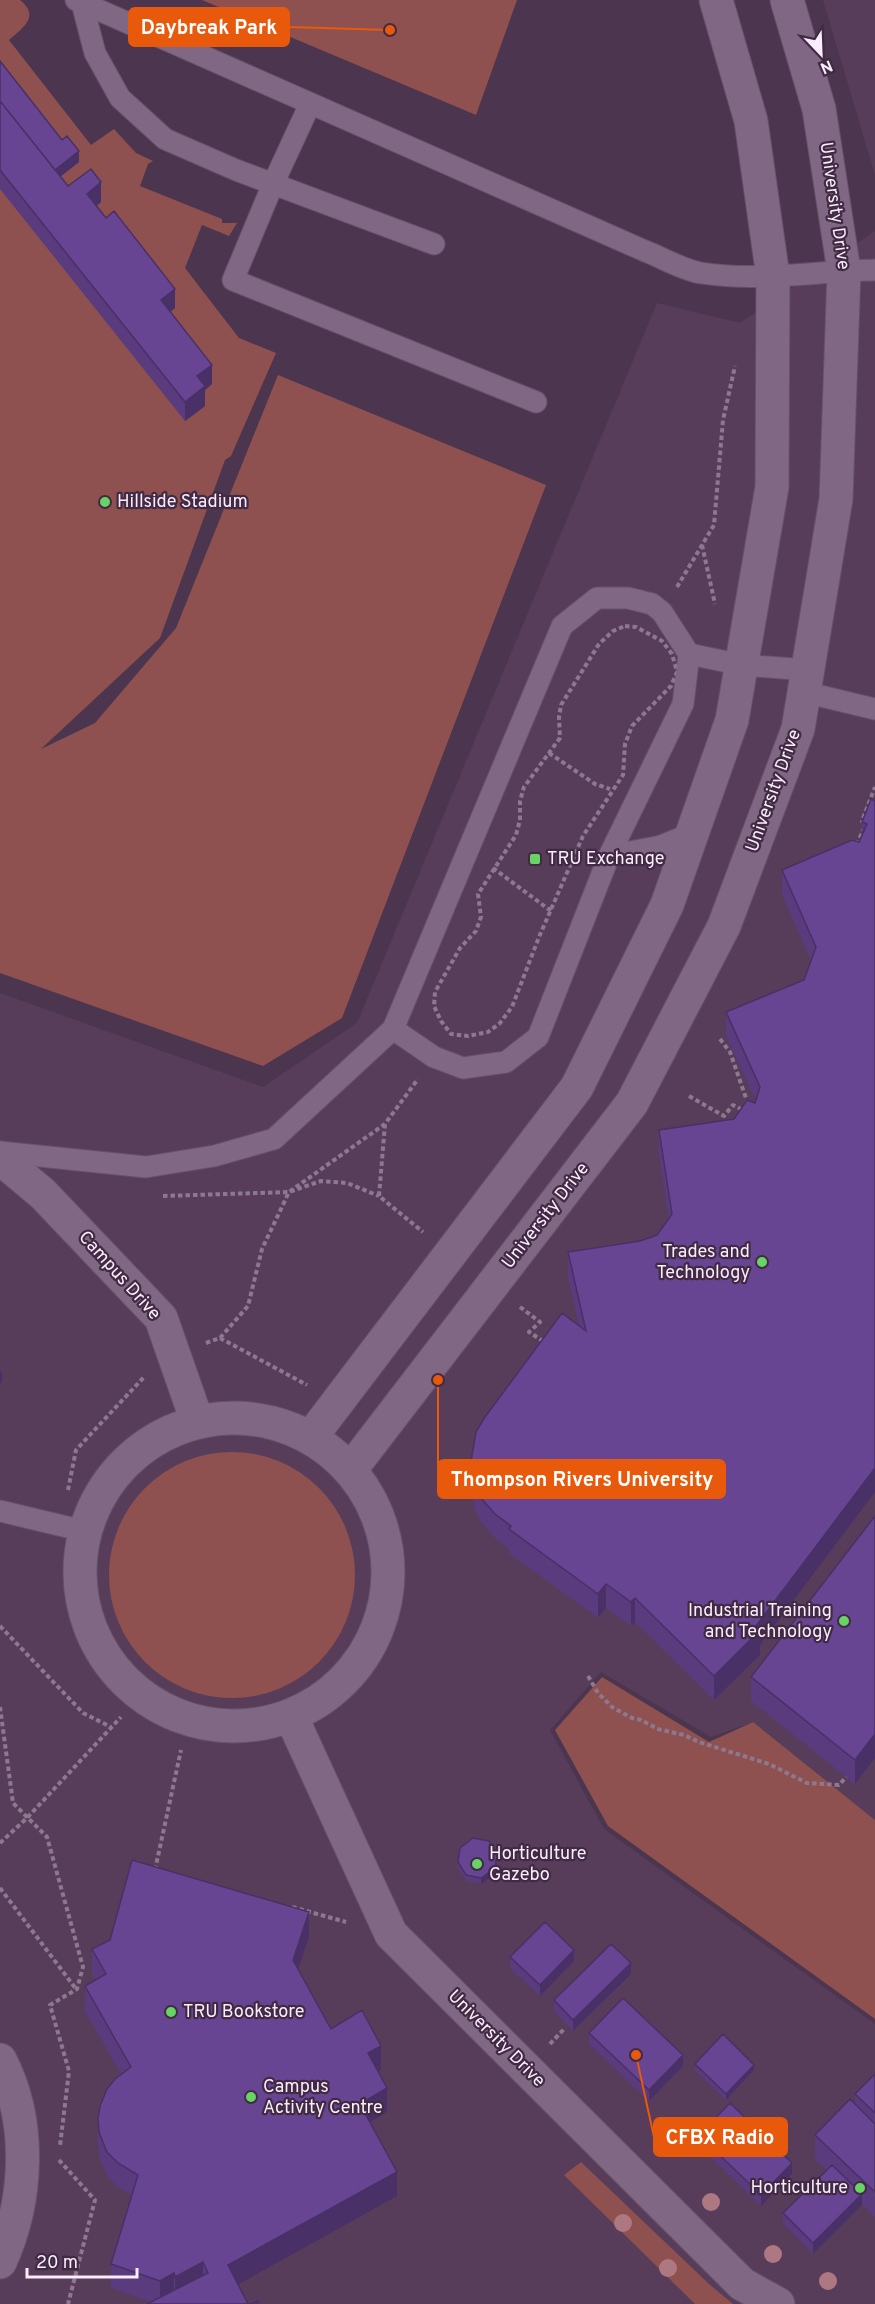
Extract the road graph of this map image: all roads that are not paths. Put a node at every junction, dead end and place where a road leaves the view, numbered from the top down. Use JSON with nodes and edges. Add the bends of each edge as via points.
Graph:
{"nodes":[{"id":1,"x":716,"y":0,"type":"edge"},
{"id":2,"x":787,"y":0,"type":"edge"},
{"id":3,"x":79,"y":1,"type":"edge"},
{"id":4,"x":310,"y":104,"type":"junction"},
{"id":5,"x":273,"y":184,"type":"junction"},
{"id":6,"x":434,"y":244,"type":"dead end"},
{"id":7,"x":860,"y":271,"type":"edge"},
{"id":8,"x":773,"y":277,"type":"junction"},
{"id":9,"x":536,"y":402,"type":"dead end"},
{"id":10,"x":689,"y":654,"type":"junction"},
{"id":11,"x":742,"y":665,"type":"junction"},
{"id":12,"x":806,"y":681,"type":"junction"},
{"id":13,"x":875,"y":709,"type":"edge"},
{"id":14,"x":693,"y":833,"type":"junction"},
{"id":15,"x":609,"y":856,"type":"junction"},
{"id":16,"x":393,"y":1029,"type":"junction"},
{"id":17,"x":0,"y":1152,"type":"edge"},
{"id":18,"x":0,"y":1158,"type":"edge"},
{"id":19,"x":197,"y":1421,"type":"junction"},
{"id":20,"x":312,"y":1437,"type":"junction"},
{"id":21,"x":351,"y":1469,"type":"junction"},
{"id":22,"x":0,"y":1511,"type":"edge"},
{"id":23,"x":84,"y":1531,"type":"junction"},
{"id":24,"x":291,"y":1716,"type":"junction"},
{"id":25,"x":0,"y":2060,"type":"edge"},
{"id":26,"x":0,"y":2262,"type":"edge"},
{"id":27,"x":778,"y":2304,"type":"edge"}],
"edges":[{"from":1,"to":8,"type":"street","via":[[751,121]]},
{"from":2,"to":7,"type":"street","name":"University Drive"},
{"from":3,"to":4,"type":"lane"},
{"from":3,"to":5,"type":"lane","via":[[95,53],[120,98],[165,139]]},
{"from":4,"to":5,"type":"lane"},
{"from":4,"to":8,"type":"lane","via":[[699,273]]},
{"from":5,"to":6,"type":"lane"},
{"from":5,"to":9,"type":"lane","via":[[233,280]]},
{"from":7,"to":8,"type":"lane"},
{"from":7,"to":12,"type":"street","name":"University Drive","via":[[836,499]]},
{"from":8,"to":11,"type":"street","via":[[772,487]]},
{"from":10,"to":11,"type":"lane"},
{"from":10,"to":15,"type":"lane","via":[[683,704]]},
{"from":10,"to":16,"type":"lane","via":[[662,612],[652,604],[628,598],[597,598],[562,626]]},
{"from":11,"to":12,"type":"lane"},
{"from":11,"to":14,"type":"street","via":[[732,720]]},
{"from":12,"to":13,"type":"lane"},
{"from":12,"to":21,"type":"street","name":"University Drive","via":[[798,729],[724,926],[632,1103]]},
{"from":14,"to":15,"type":"lane","via":[[661,846]]},
{"from":14,"to":20,"type":"street","via":[[667,905],[577,1087]]},
{"from":15,"to":16,"type":"lane","via":[[537,1037],[506,1062],[463,1068],[434,1057]]},
{"from":16,"to":17,"type":"lane","via":[[274,1139],[214,1156],[146,1167]]},
{"from":18,"to":19,"type":"street","name":"Campus Drive","via":[[43,1194],[161,1318]]},
{"from":19,"to":20,"type":"street","via":[[236,1417],[275,1423]]},
{"from":19,"to":23,"type":"street","via":[[159,1437],[126,1461],[100,1493]]},
{"from":20,"to":21,"type":"street"},
{"from":21,"to":24,"type":"street","via":[[380,1521],[389,1559],[385,1608],[366,1653],[334,1691]]},
{"from":22,"to":23,"type":"lane"},
{"from":23,"to":24,"type":"street","via":[[79,1580],[89,1628],[113,1670],[150,1702],[195,1722],[244,1726]]},
{"from":24,"to":27,"type":"street","name":"University Drive","via":[[391,1934],[742,2284]]},
{"from":25,"to":26,"type":"street","via":[[13,2094],[23,2157],[15,2220]]}]}
